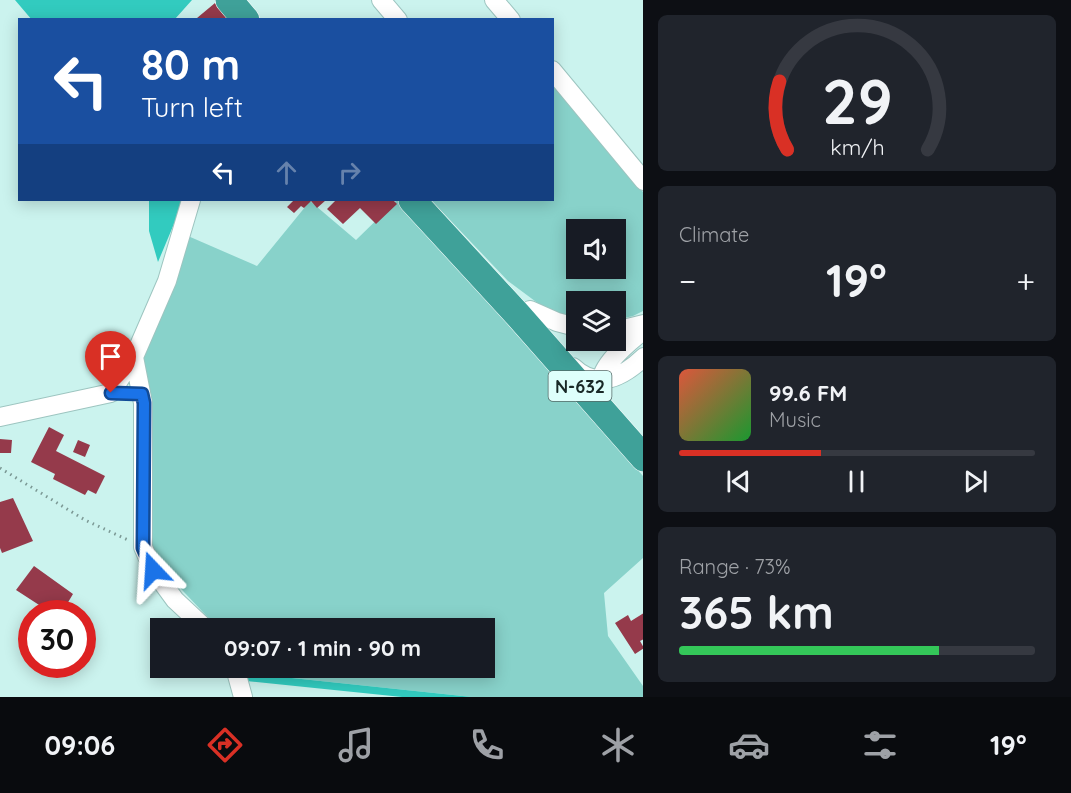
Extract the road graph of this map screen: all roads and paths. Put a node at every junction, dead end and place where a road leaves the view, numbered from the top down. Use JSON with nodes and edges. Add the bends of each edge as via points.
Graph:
{"nodes":[{"id":1,"x":229,"y":0,"type":"edge"},
{"id":2,"x":381,"y":0,"type":"edge"},
{"id":3,"x":244,"y":18,"type":"edge"},
{"id":4,"x":396,"y":18,"type":"edge"},
{"id":5,"x":554,"y":72,"type":"edge"},
{"id":6,"x":643,"y":179,"type":"edge"},
{"id":7,"x":191,"y":201,"type":"edge"},
{"id":8,"x":413,"y":201,"type":"edge"},
{"id":9,"x":524,"y":312,"type":"junction"},
{"id":10,"x":566,"y":324,"type":"edge"},
{"id":11,"x":643,"y":324,"type":"edge"},
{"id":12,"x":626,"y":328,"type":"edge"},
{"id":13,"x":643,"y":331,"type":"edge"},
{"id":14,"x":134,"y":357,"type":"junction"},
{"id":15,"x":643,"y":358,"type":"edge"},
{"id":16,"x":600,"y":381,"type":"junction"},
{"id":17,"x":111,"y":393,"type":"junction"},
{"id":18,"x":142,"y":394,"type":"junction"},
{"id":19,"x":0,"y":417,"type":"edge"},
{"id":20,"x":643,"y":431,"type":"edge"},
{"id":21,"x":643,"y":449,"type":"edge"},
{"id":22,"x":643,"y":457,"type":"edge"},
{"id":23,"x":0,"y":468,"type":"edge"},
{"id":24,"x":143,"y":548,"type":"junction"},
{"id":25,"x":194,"y":618,"type":"edge"},
{"id":26,"x":238,"y":678,"type":"edge"},
{"id":27,"x":243,"y":697,"type":"edge"}],
"edges":[{"from":1,"to":3,"type":"highway"},
{"from":2,"to":4,"type":"street"},
{"from":5,"to":6,"type":"street"},
{"from":7,"to":14,"type":"street","via":[[167,281]]},
{"from":8,"to":9,"type":"highway","number":"N-632"},
{"from":9,"to":10,"type":"street"},
{"from":9,"to":16,"type":"highway"},
{"from":9,"to":22,"type":"highway","number":"N-632"},
{"from":11,"to":12,"type":"street"},
{"from":13,"to":16,"type":"street","via":[[620,350]]},
{"from":14,"to":17,"type":"street"},
{"from":14,"to":18,"type":"street"},
{"from":15,"to":16,"type":"street","via":[[622,374]]},
{"from":16,"to":20,"type":"highway"},
{"from":16,"to":21,"type":"street","via":[[602,397]]},
{"from":17,"to":18,"type":"street"},
{"from":17,"to":19,"type":"street"},
{"from":18,"to":24,"type":"street"},
{"from":23,"to":24,"type":"path","via":[[85,519]]},
{"from":24,"to":25,"type":"street","via":[[153,570]]},
{"from":26,"to":27,"type":"street"}]}
